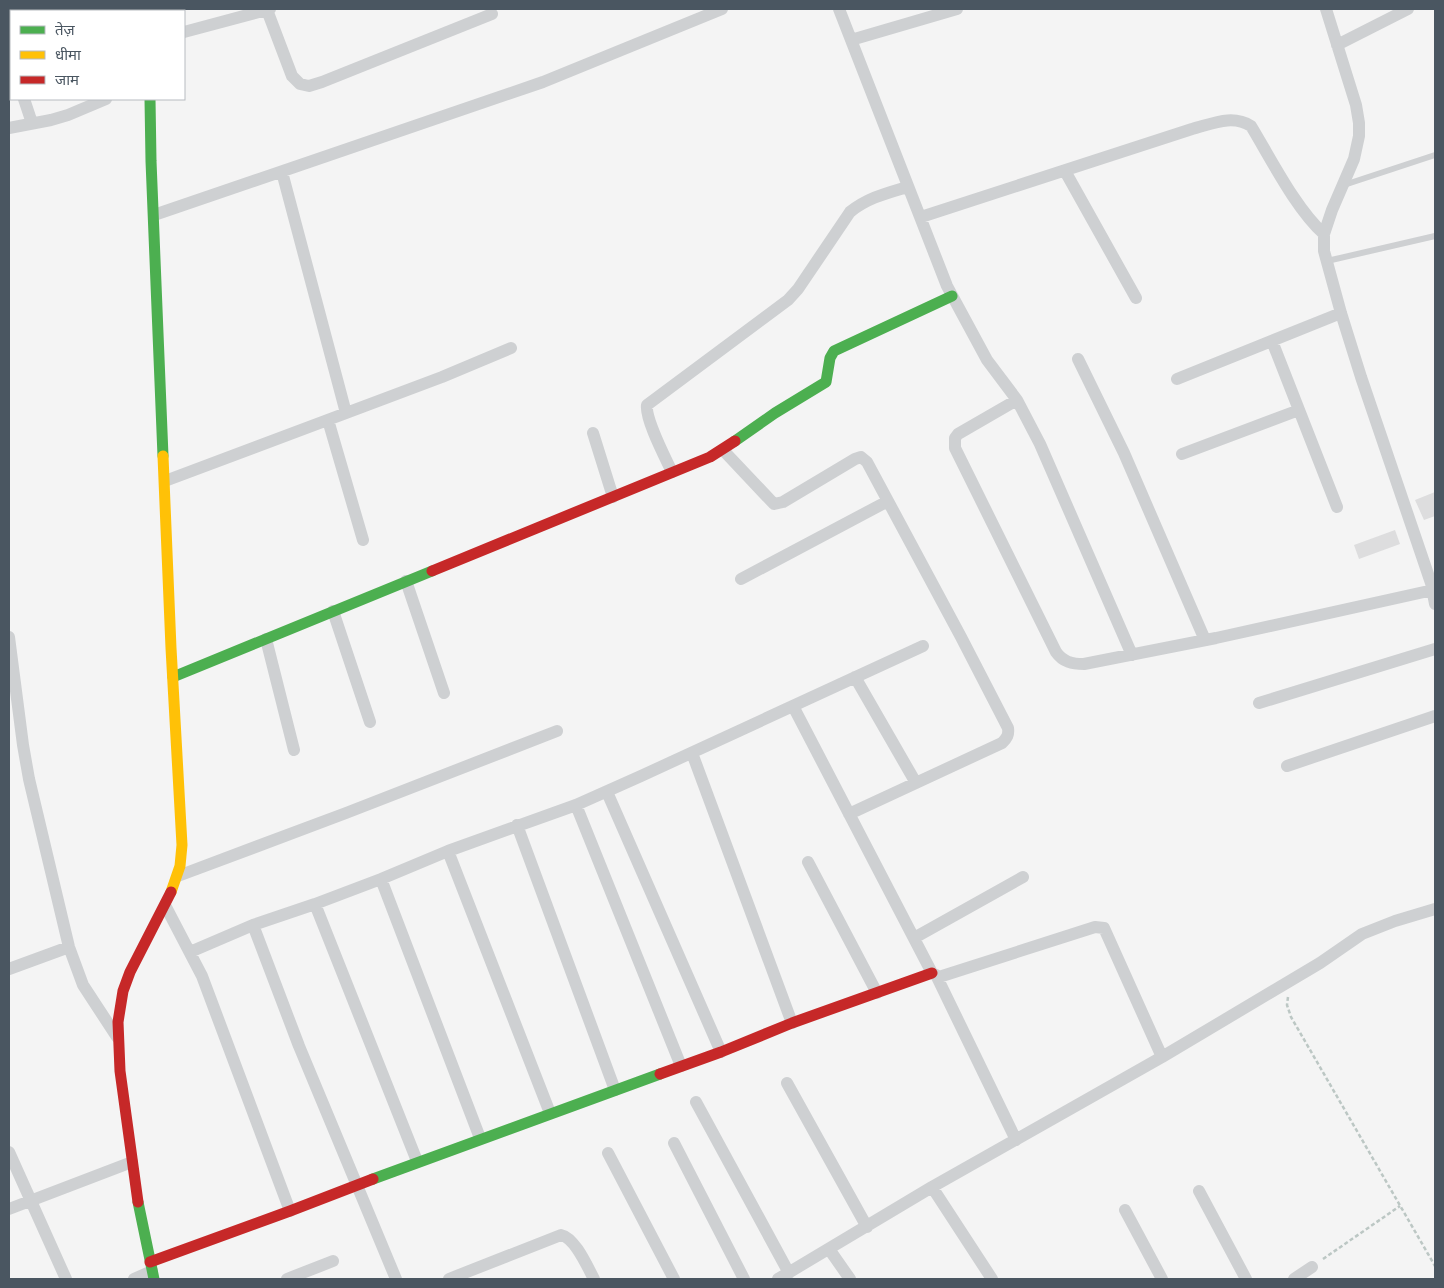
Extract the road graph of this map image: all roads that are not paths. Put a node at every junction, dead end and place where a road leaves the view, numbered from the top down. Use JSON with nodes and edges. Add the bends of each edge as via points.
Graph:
{"nodes":[{"id":1,"x":268,"y":9,"type":"edge"},
{"id":2,"x":722,"y":9,"type":"edge"},
{"id":3,"x":839,"y":9,"type":"edge"},
{"id":4,"x":957,"y":9,"type":"edge"},
{"id":5,"x":1326,"y":9,"type":"edge"},
{"id":6,"x":1408,"y":9,"type":"edge"},
{"id":7,"x":492,"y":14,"type":"dead end"},
{"id":8,"x":185,"y":32,"type":"edge"},
{"id":9,"x":851,"y":40,"type":"junction"},
{"id":10,"x":1337,"y":45,"type":"junction"},
{"id":11,"x":24,"y":100,"type":"edge"},
{"id":12,"x":104,"y":100,"type":"edge"},
{"id":13,"x":150,"y":100,"type":"edge"},
{"id":14,"x":32,"y":123,"type":"junction"},
{"id":15,"x":9,"y":128,"type":"edge"},
{"id":16,"x":1435,"y":155,"type":"edge"},
{"id":17,"x":1066,"y":171,"type":"junction"},
{"id":18,"x":282,"y":172,"type":"junction"},
{"id":19,"x":1343,"y":186,"type":"junction"},
{"id":20,"x":907,"y":187,"type":"junction"},
{"id":21,"x":154,"y":215,"type":"junction"},
{"id":22,"x":921,"y":218,"type":"junction"},
{"id":23,"x":1324,"y":234,"type":"junction"},
{"id":24,"x":1435,"y":236,"type":"edge"},
{"id":25,"x":1327,"y":261,"type":"junction"},
{"id":26,"x":952,"y":296,"type":"junction"},
{"id":27,"x":1136,"y":298,"type":"dead end"},
{"id":28,"x":1341,"y":313,"type":"junction"},
{"id":29,"x":1272,"y":341,"type":"junction"},
{"id":30,"x":511,"y":348,"type":"dead end"},
{"id":31,"x":1078,"y":359,"type":"dead end"},
{"id":32,"x":1177,"y":379,"type":"dead end"},
{"id":33,"x":1017,"y":400,"type":"junction"},
{"id":34,"x":1299,"y":410,"type":"junction"},
{"id":35,"x":346,"y":413,"type":"junction"},
{"id":36,"x":328,"y":420,"type":"junction"},
{"id":37,"x":593,"y":433,"type":"dead end"},
{"id":38,"x":723,"y":450,"type":"junction"},
{"id":39,"x":1182,"y":454,"type":"dead end"},
{"id":40,"x":672,"y":472,"type":"junction"},
{"id":41,"x":165,"y":481,"type":"junction"},
{"id":42,"x":613,"y":497,"type":"junction"},
{"id":43,"x":888,"y":502,"type":"junction"},
{"id":44,"x":1337,"y":507,"type":"dead end"},
{"id":45,"x":364,"y":540,"type":"dead end"},
{"id":46,"x":741,"y":579,"type":"dead end"},
{"id":47,"x":406,"y":581,"type":"junction"},
{"id":48,"x":1433,"y":590,"type":"junction"},
{"id":49,"x":1435,"y":604,"type":"edge"},
{"id":50,"x":333,"y":611,"type":"junction"},
{"id":51,"x":9,"y":637,"type":"edge"},
{"id":52,"x":266,"y":639,"type":"junction"},
{"id":53,"x":1205,"y":640,"type":"junction"},
{"id":54,"x":923,"y":646,"type":"dead end"},
{"id":55,"x":1435,"y":649,"type":"edge"},
{"id":56,"x":1132,"y":655,"type":"junction"},
{"id":57,"x":173,"y":677,"type":"junction"},
{"id":58,"x":855,"y":677,"type":"junction"},
{"id":59,"x":444,"y":693,"type":"dead end"},
{"id":60,"x":1259,"y":703,"type":"dead end"},
{"id":61,"x":794,"y":706,"type":"junction"},
{"id":62,"x":1435,"y":716,"type":"edge"},
{"id":63,"x":370,"y":722,"type":"dead end"},
{"id":64,"x":557,"y":731,"type":"dead end"},
{"id":65,"x":294,"y":750,"type":"dead end"},
{"id":66,"x":692,"y":753,"type":"junction"},
{"id":67,"x":1288,"y":766,"type":"dead end"},
{"id":68,"x":916,"y":783,"type":"junction"},
{"id":69,"x":607,"y":792,"type":"junction"},
{"id":70,"x":576,"y":805,"type":"junction"},
{"id":71,"x":849,"y":814,"type":"junction"},
{"id":72,"x":517,"y":825,"type":"junction"},
{"id":73,"x":448,"y":851,"type":"junction"},
{"id":74,"x":808,"y":862,"type":"dead end"},
{"id":75,"x":178,"y":876,"type":"junction"},
{"id":76,"x":1023,"y":877,"type":"dead end"},
{"id":77,"x":382,"y":879,"type":"junction"},
{"id":78,"x":314,"y":904,"type":"junction"},
{"id":79,"x":166,"y":907,"type":"junction"},
{"id":80,"x":1435,"y":909,"type":"edge"},
{"id":81,"x":253,"y":925,"type":"junction"},
{"id":82,"x":914,"y":938,"type":"junction"},
{"id":83,"x":69,"y":947,"type":"junction"},
{"id":84,"x":190,"y":952,"type":"junction"},
{"id":85,"x":9,"y":969,"type":"edge"},
{"id":86,"x":934,"y":974,"type":"junction"},
{"id":87,"x":877,"y":992,"type":"junction"},
{"id":88,"x":792,"y":1023,"type":"junction"},
{"id":89,"x":117,"y":1037,"type":"junction"},
{"id":90,"x":721,"y":1052,"type":"junction"},
{"id":91,"x":1162,"y":1057,"type":"junction"},
{"id":92,"x":681,"y":1066,"type":"junction"},
{"id":93,"x":787,"y":1083,"type":"dead end"},
{"id":94,"x":615,"y":1090,"type":"junction"},
{"id":95,"x":696,"y":1102,"type":"dead end"},
{"id":96,"x":550,"y":1113,"type":"junction"},
{"id":97,"x":480,"y":1138,"type":"junction"},
{"id":98,"x":1016,"y":1140,"type":"junction"},
{"id":99,"x":674,"y":1143,"type":"dead end"},
{"id":100,"x":9,"y":1152,"type":"edge"},
{"id":101,"x":608,"y":1152,"type":"dead end"},
{"id":102,"x":417,"y":1161,"type":"junction"},
{"id":103,"x":132,"y":1162,"type":"junction"},
{"id":104,"x":356,"y":1185,"type":"junction"},
{"id":105,"x":932,"y":1187,"type":"junction"},
{"id":106,"x":1199,"y":1191,"type":"dead end"},
{"id":107,"x":30,"y":1200,"type":"junction"},
{"id":108,"x":9,"y":1209,"type":"edge"},
{"id":109,"x":1125,"y":1210,"type":"dead end"},
{"id":110,"x":290,"y":1211,"type":"junction"},
{"id":111,"x":867,"y":1227,"type":"junction"},
{"id":112,"x":829,"y":1249,"type":"junction"},
{"id":113,"x":333,"y":1261,"type":"dead end"},
{"id":114,"x":1312,"y":1267,"type":"road end"},
{"id":115,"x":152,"y":1271,"type":"edge"},
{"id":116,"x":783,"y":1276,"type":"edge"},
{"id":117,"x":66,"y":1279,"type":"edge"},
{"id":118,"x":134,"y":1279,"type":"edge"},
{"id":119,"x":287,"y":1279,"type":"edge"},
{"id":120,"x":396,"y":1279,"type":"edge"},
{"id":121,"x":449,"y":1279,"type":"edge"},
{"id":122,"x":594,"y":1279,"type":"edge"},
{"id":123,"x":674,"y":1279,"type":"edge"},
{"id":124,"x":744,"y":1279,"type":"edge"},
{"id":125,"x":850,"y":1279,"type":"edge"},
{"id":126,"x":992,"y":1279,"type":"edge"},
{"id":127,"x":1162,"y":1279,"type":"edge"},
{"id":128,"x":1246,"y":1279,"type":"edge"},
{"id":129,"x":1294,"y":1279,"type":"edge"}],
"edges":[{"from":1,"to":7,"type":"street","via":[[292,76],[300,84],[308,86]]},
{"from":1,"to":8,"type":"street"},
{"from":2,"to":18,"type":"street","via":[[543,82]]},
{"from":3,"to":9,"type":"street"},
{"from":4,"to":9,"type":"street"},
{"from":5,"to":10,"type":"street"},
{"from":6,"to":10,"type":"street"},
{"from":9,"to":20,"type":"street"},
{"from":10,"to":19,"type":"street","via":[[1359,123],[1354,159]]},
{"from":11,"to":14,"type":"street"},
{"from":12,"to":14,"type":"street","via":[[68,115]]},
{"from":13,"to":21,"type":"street"},
{"from":14,"to":15,"type":"street"},
{"from":16,"to":19,"type":"lane"},
{"from":17,"to":22,"type":"street"},
{"from":17,"to":23,"type":"street","via":[[1223,120],[1236,120],[1251,126],[1299,204],[1314,226]]},
{"from":17,"to":27,"type":"street"},
{"from":18,"to":21,"type":"street"},
{"from":18,"to":35,"type":"street"},
{"from":19,"to":23,"type":"street"},
{"from":20,"to":22,"type":"street"},
{"from":20,"to":40,"type":"street","via":[[859,204],[788,300],[647,404],[649,420]]},
{"from":21,"to":41,"type":"street"},
{"from":22,"to":26,"type":"street"},
{"from":23,"to":25,"type":"street"},
{"from":24,"to":25,"type":"lane"},
{"from":25,"to":28,"type":"street"},
{"from":26,"to":33,"type":"street","via":[[987,360]]},
{"from":26,"to":38,"type":"street","via":[[834,350],[829,358],[826,382]]},
{"from":28,"to":29,"type":"street"},
{"from":28,"to":48,"type":"street"},
{"from":29,"to":32,"type":"street"},
{"from":29,"to":34,"type":"street"},
{"from":30,"to":35,"type":"street"},
{"from":31,"to":53,"type":"street","via":[[1124,453]]},
{"from":33,"to":56,"type":"street","via":[[1040,444]]},
{"from":33,"to":56,"type":"street","via":[[958,434],[955,448],[1060,657],[1072,664],[1084,664]]},
{"from":34,"to":39,"type":"street"},
{"from":34,"to":44,"type":"street"},
{"from":35,"to":36,"type":"street"},
{"from":36,"to":41,"type":"street"},
{"from":36,"to":45,"type":"street"},
{"from":37,"to":42,"type":"street"},
{"from":38,"to":40,"type":"street"},
{"from":38,"to":43,"type":"street","via":[[774,504],[783,502],[861,457],[871,468]]},
{"from":40,"to":42,"type":"street"},
{"from":41,"to":57,"type":"street"},
{"from":42,"to":47,"type":"street"},
{"from":43,"to":46,"type":"street"},
{"from":43,"to":68,"type":"street","via":[[1009,733],[1002,743]]},
{"from":47,"to":50,"type":"street"},
{"from":47,"to":59,"type":"street"},
{"from":48,"to":49,"type":"street"},
{"from":48,"to":53,"type":"street"},
{"from":50,"to":52,"type":"street"},
{"from":50,"to":63,"type":"street"},
{"from":51,"to":83,"type":"street","via":[[29,779]]},
{"from":52,"to":57,"type":"street"},
{"from":52,"to":65,"type":"street"},
{"from":53,"to":56,"type":"street"},
{"from":54,"to":58,"type":"street"},
{"from":55,"to":60,"type":"street"},
{"from":57,"to":75,"type":"street","via":[[182,844]]},
{"from":58,"to":61,"type":"street"},
{"from":58,"to":68,"type":"street"},
{"from":61,"to":66,"type":"street"},
{"from":61,"to":71,"type":"street"},
{"from":62,"to":67,"type":"street"},
{"from":64,"to":75,"type":"street"},
{"from":66,"to":69,"type":"street"},
{"from":66,"to":88,"type":"street"},
{"from":68,"to":71,"type":"street"},
{"from":69,"to":70,"type":"street"},
{"from":69,"to":90,"type":"street"},
{"from":70,"to":72,"type":"street"},
{"from":70,"to":92,"type":"street"},
{"from":71,"to":82,"type":"street"},
{"from":72,"to":73,"type":"street"},
{"from":72,"to":94,"type":"street"},
{"from":73,"to":77,"type":"street"},
{"from":73,"to":96,"type":"street"},
{"from":74,"to":87,"type":"street"},
{"from":75,"to":79,"type":"street"},
{"from":76,"to":82,"type":"street"},
{"from":77,"to":78,"type":"street"},
{"from":77,"to":97,"type":"street"},
{"from":78,"to":81,"type":"street"},
{"from":78,"to":102,"type":"street"},
{"from":79,"to":84,"type":"street"},
{"from":79,"to":89,"type":"street","via":[[129,972],[118,1012]]},
{"from":80,"to":91,"type":"street","via":[[1362,934],[1292,980]]},
{"from":81,"to":84,"type":"street"},
{"from":81,"to":104,"type":"street"},
{"from":82,"to":86,"type":"street"},
{"from":83,"to":85,"type":"street"},
{"from":83,"to":89,"type":"street","via":[[82,985]]},
{"from":84,"to":110,"type":"street","via":[[202,976]]},
{"from":86,"to":87,"type":"street"},
{"from":86,"to":91,"type":"street","via":[[939,977],[947,975],[1095,927],[1104,928]]},
{"from":86,"to":98,"type":"street"},
{"from":87,"to":88,"type":"street"},
{"from":88,"to":90,"type":"street"},
{"from":89,"to":103,"type":"street"},
{"from":90,"to":92,"type":"street"},
{"from":91,"to":98,"type":"street"},
{"from":92,"to":94,"type":"street"},
{"from":93,"to":111,"type":"street"},
{"from":94,"to":96,"type":"street"},
{"from":95,"to":116,"type":"street"},
{"from":96,"to":97,"type":"street"},
{"from":97,"to":102,"type":"street"},
{"from":98,"to":105,"type":"street"},
{"from":99,"to":124,"type":"street"},
{"from":100,"to":107,"type":"street"},
{"from":101,"to":123,"type":"street"},
{"from":102,"to":104,"type":"street"},
{"from":103,"to":107,"type":"street"},
{"from":103,"to":115,"type":"street"},
{"from":104,"to":110,"type":"street"},
{"from":104,"to":120,"type":"street"},
{"from":105,"to":111,"type":"street"},
{"from":105,"to":126,"type":"street"},
{"from":106,"to":128,"type":"street"},
{"from":107,"to":108,"type":"street"},
{"from":107,"to":117,"type":"street"},
{"from":109,"to":127,"type":"street"},
{"from":110,"to":115,"type":"street"},
{"from":111,"to":112,"type":"street"},
{"from":112,"to":116,"type":"street"},
{"from":112,"to":125,"type":"street"},
{"from":113,"to":119,"type":"street"},
{"from":114,"to":129,"type":"street"},
{"from":115,"to":118,"type":"street"},
{"from":121,"to":122,"type":"street","via":[[560,1235],[567,1236],[572,1242]]}]}
